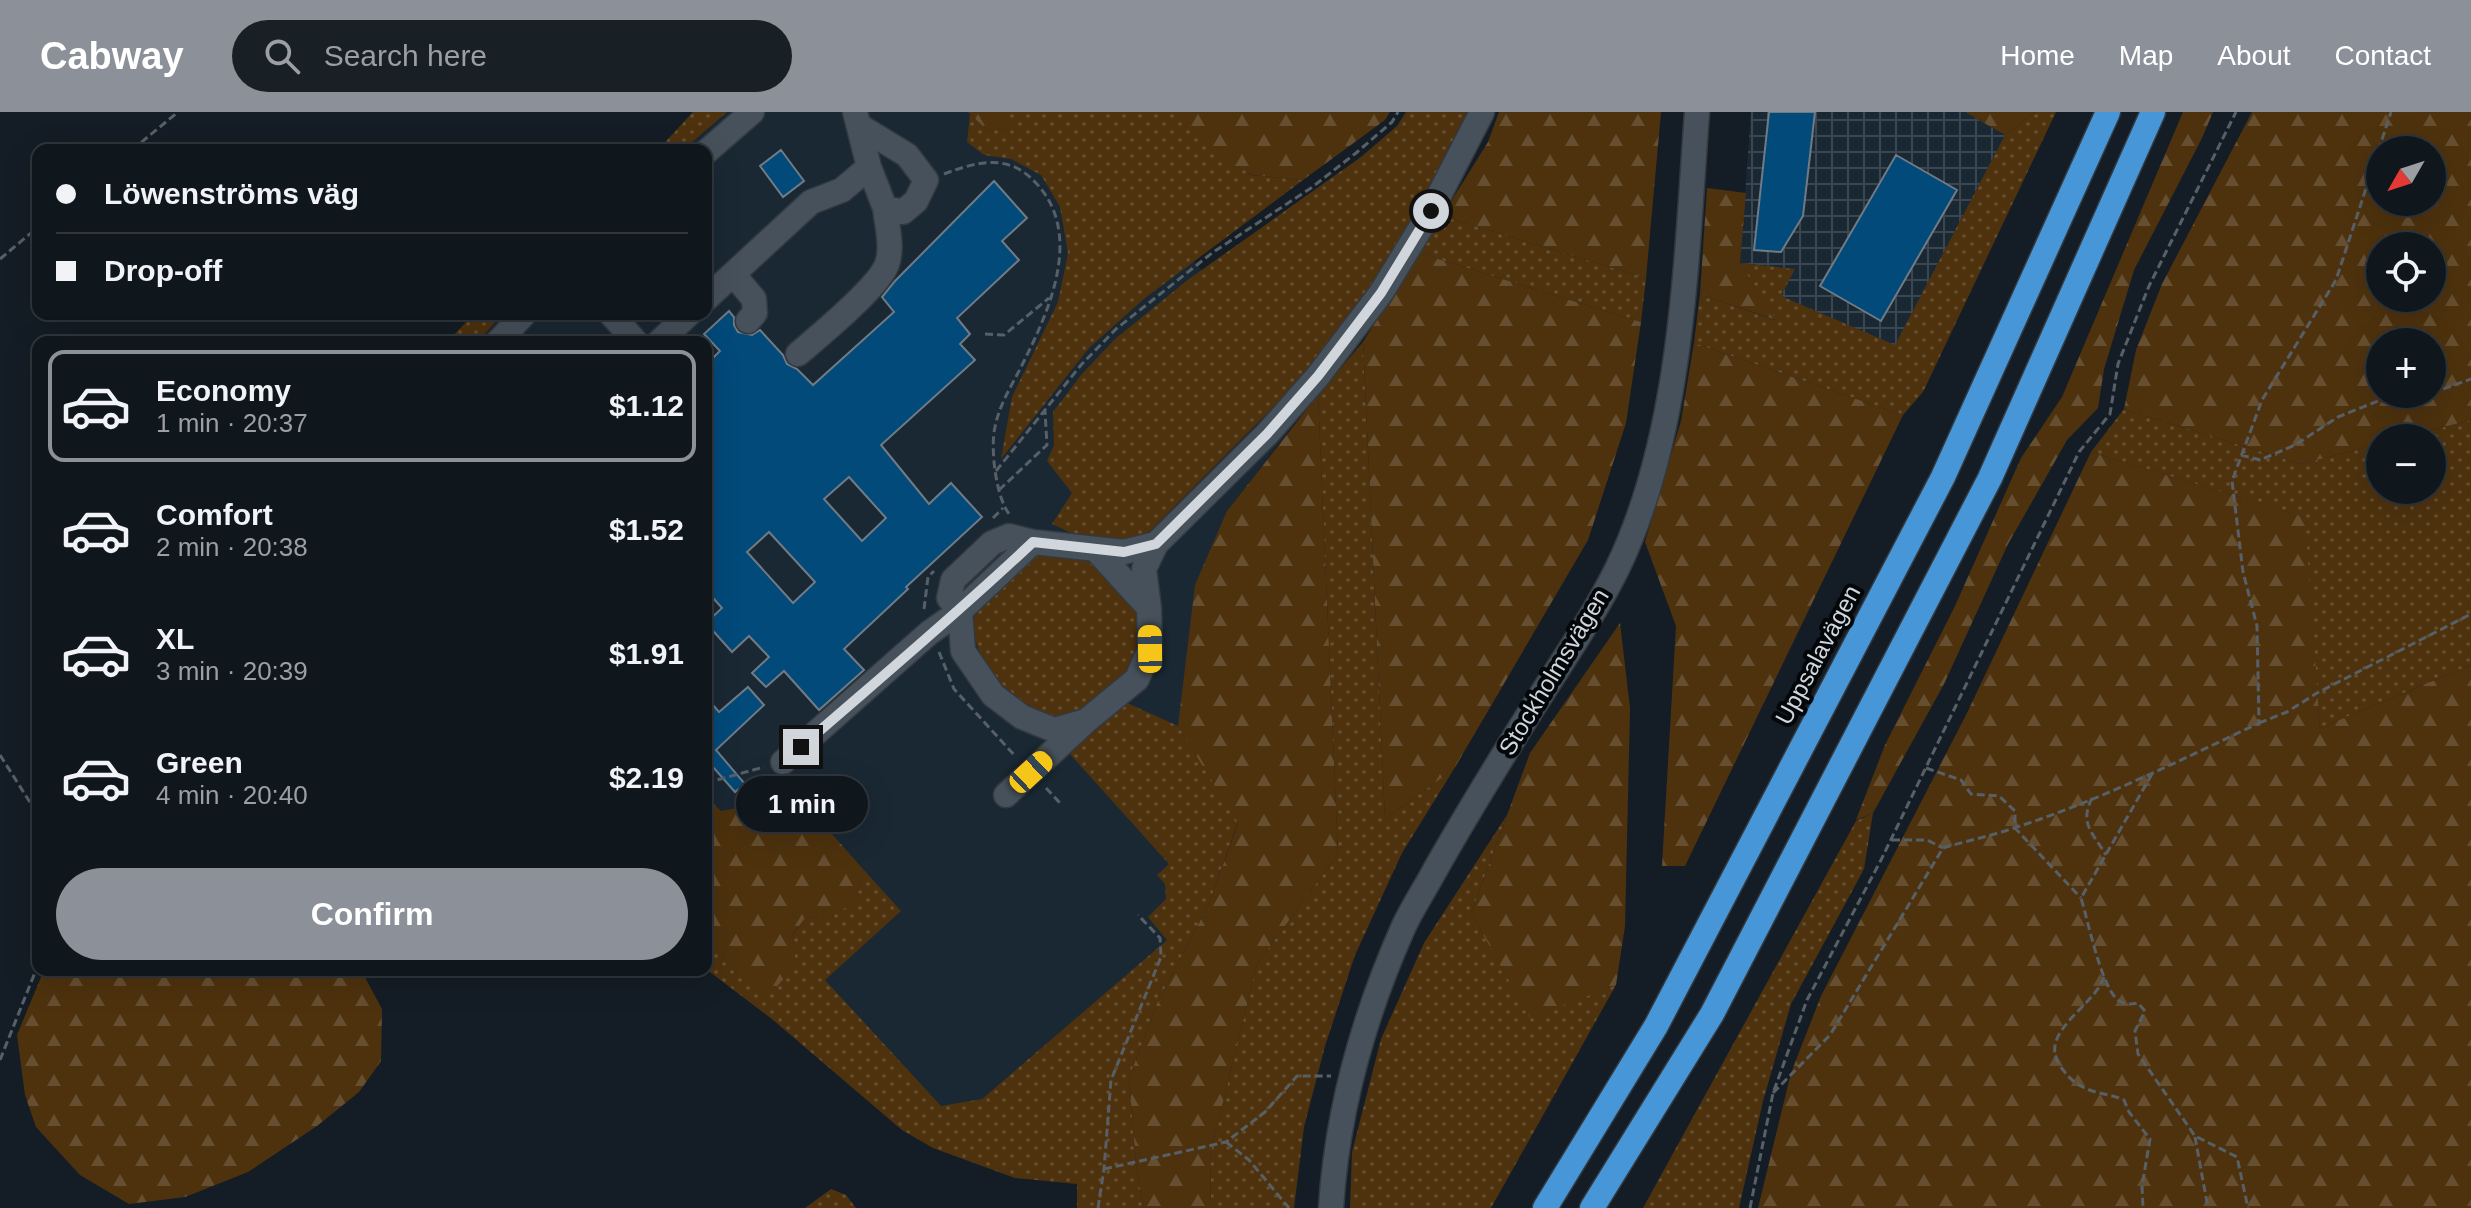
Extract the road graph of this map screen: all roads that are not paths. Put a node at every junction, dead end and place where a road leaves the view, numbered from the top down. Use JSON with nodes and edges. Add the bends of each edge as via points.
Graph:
{"nodes":[{"id":1,"x":752,"y":112,"type":"edge"},
{"id":2,"x":1482,"y":112,"type":"edge"},
{"id":3,"x":1697,"y":112,"type":"edge"},
{"id":4,"x":2108,"y":112,"type":"edge"},
{"id":5,"x":2153,"y":112,"type":"edge"},
{"id":6,"x":858,"y":119,"type":"edge"},
{"id":7,"x":712,"y":147,"type":"edge"},
{"id":8,"x":869,"y":167,"type":"junction"},
{"id":9,"x":885,"y":208,"type":"junction"},
{"id":10,"x":733,"y":274,"type":"junction"},
{"id":11,"x":712,"y":293,"type":"edge"},
{"id":12,"x":518,"y":320,"type":"edge"},
{"id":13,"x":616,"y":320,"type":"edge"},
{"id":14,"x":683,"y":320,"type":"edge"},
{"id":15,"x":748,"y":321,"type":"dead end"},
{"id":16,"x":504,"y":336,"type":"edge"},
{"id":17,"x":631,"y":336,"type":"edge"},
{"id":18,"x":665,"y":336,"type":"edge"},
{"id":19,"x":798,"y":354,"type":"dead end"},
{"id":20,"x":1156,"y":544,"type":"junction"},
{"id":21,"x":1097,"y":551,"type":"junction"},
{"id":22,"x":1149,"y":608,"type":"junction"},
{"id":23,"x":960,"y":611,"type":"junction"},
{"id":24,"x":1086,"y":721,"type":"junction"},
{"id":25,"x":783,"y":762,"type":"road end"},
{"id":26,"x":1006,"y":795,"type":"dead end"},
{"id":27,"x":1331,"y":1208,"type":"edge"},
{"id":28,"x":1545,"y":1208,"type":"edge"},
{"id":29,"x":1592,"y":1208,"type":"edge"}],
"edges":[{"from":1,"to":7,"type":"street"},
{"from":2,"to":20,"type":"street","via":[[1431,211],[1372,305],[1267,434]]},
{"from":3,"to":27,"type":"street","name":"Stockholmsvägen","via":[[1681,322],[1664,422],[1643,501],[1617,568],[1404,925],[1372,1006],[1350,1085]]},
{"from":4,"to":28,"type":"highway","name":"Uppsalavägen","via":[[1943,477],[1656,1026]]},
{"from":5,"to":29,"type":"highway","via":[[1990,478],[1712,1014]]},
{"from":6,"to":8,"type":"street"},
{"from":6,"to":9,"type":"street","via":[[907,155],[926,180],[916,201],[903,212]]},
{"from":8,"to":9,"type":"street"},
{"from":8,"to":10,"type":"street","via":[[842,190],[811,202]]},
{"from":9,"to":19,"type":"street","via":[[890,241],[886,266],[864,294]]},
{"from":10,"to":11,"type":"street"},
{"from":10,"to":15,"type":"street","via":[[754,299],[755,313]]},
{"from":12,"to":16,"type":"street"},
{"from":13,"to":17,"type":"street"},
{"from":14,"to":18,"type":"street"},
{"from":20,"to":21,"type":"street","via":[[1124,552]]},
{"from":20,"to":22,"type":"street","via":[[1144,569]]},
{"from":21,"to":22,"type":"street"},
{"from":21,"to":23,"type":"street","via":[[1033,542]]},
{"from":22,"to":24,"type":"street","via":[[1150,649],[1137,679]]},
{"from":23,"to":24,"type":"street","via":[[963,651],[993,695],[1022,717],[1054,730]]},
{"from":23,"to":25,"type":"street"},
{"from":24,"to":26,"type":"street"}]}
